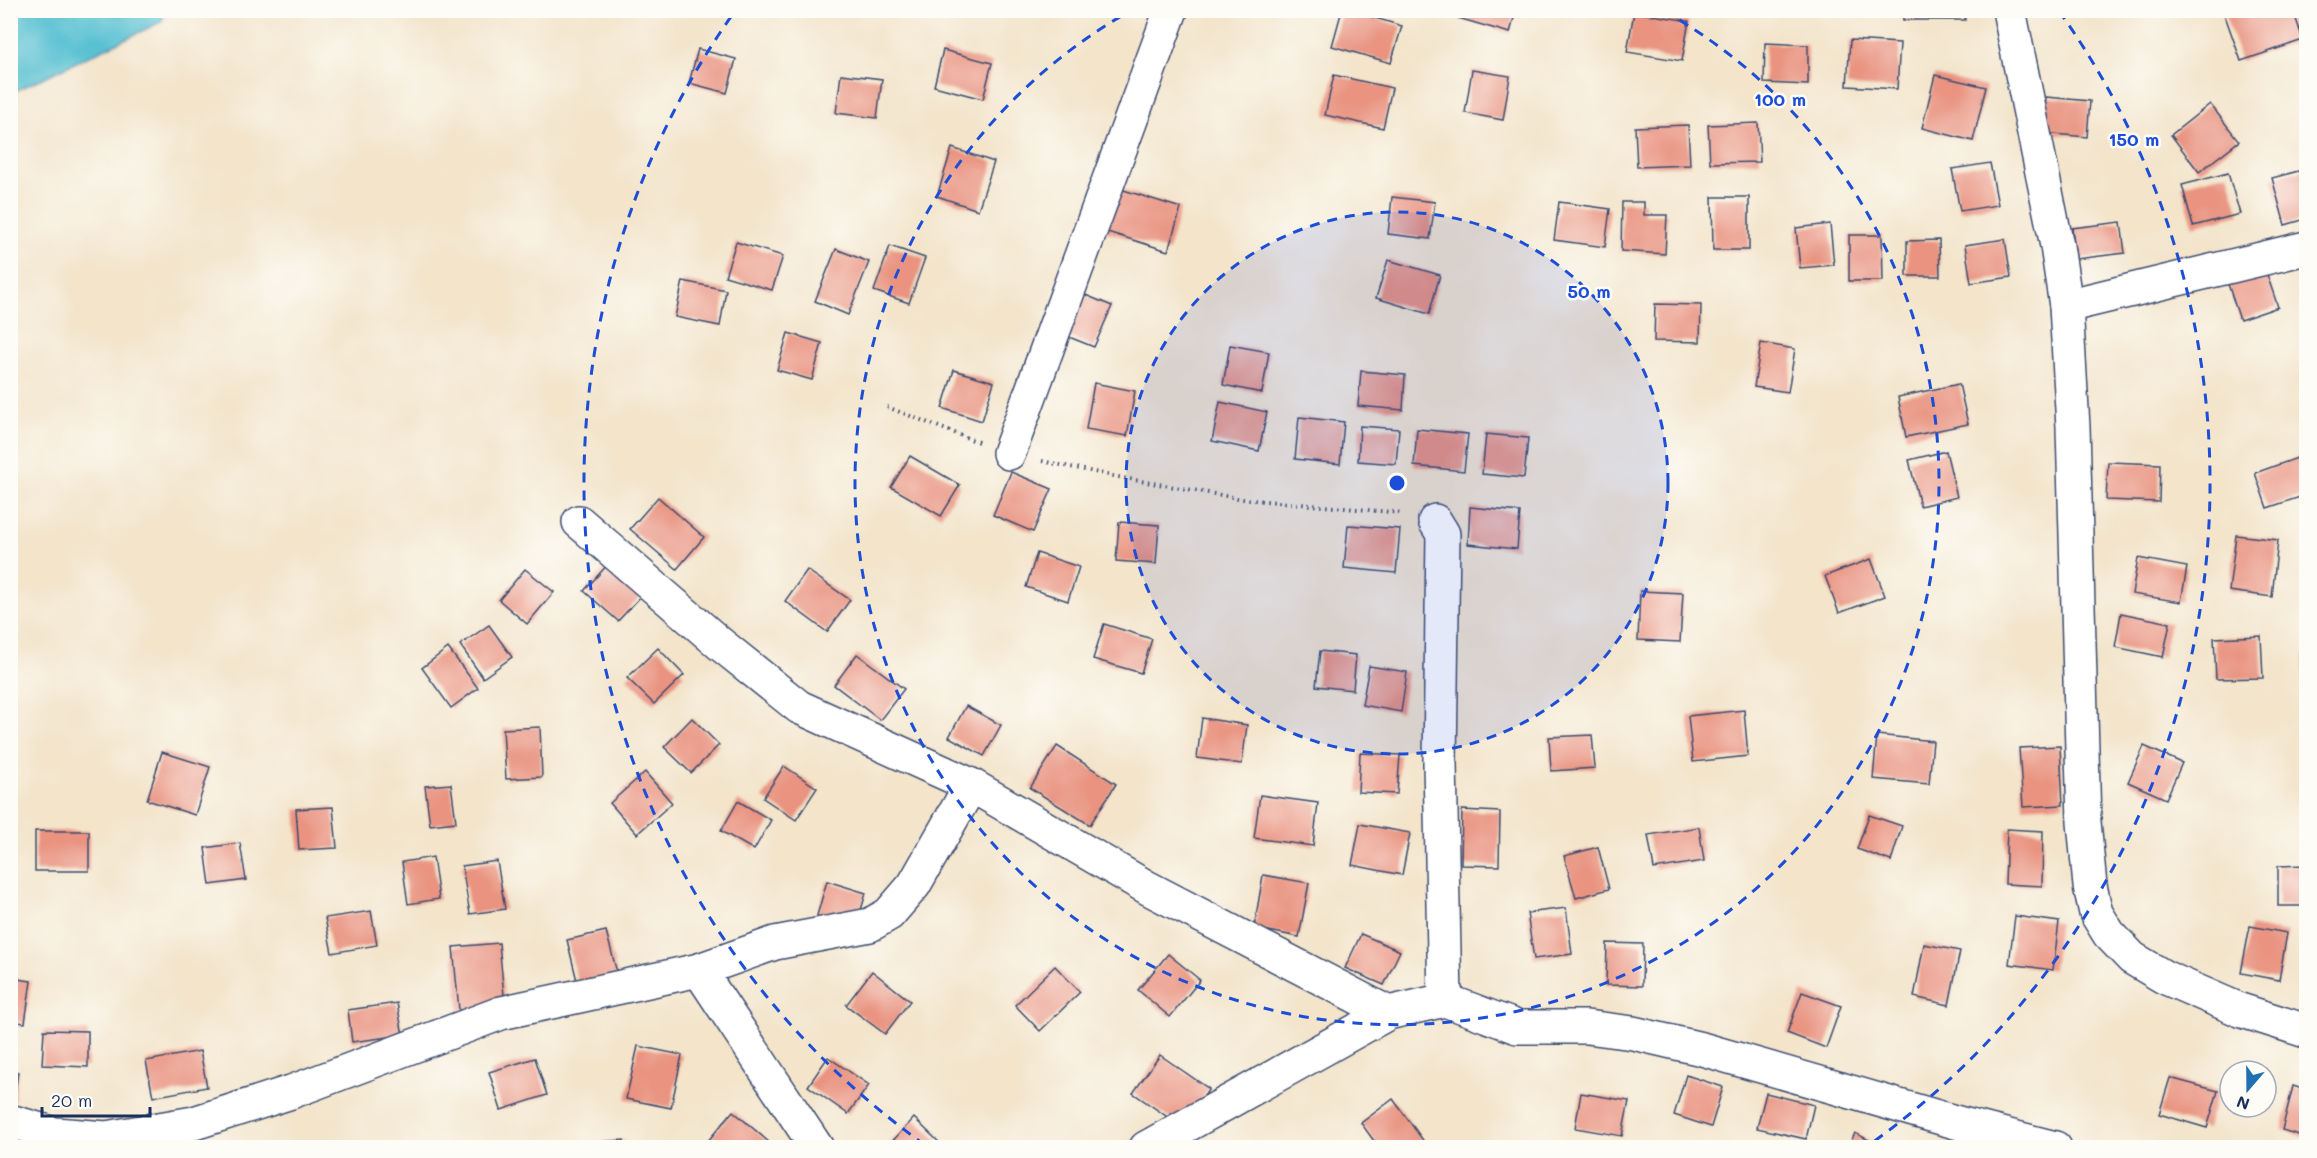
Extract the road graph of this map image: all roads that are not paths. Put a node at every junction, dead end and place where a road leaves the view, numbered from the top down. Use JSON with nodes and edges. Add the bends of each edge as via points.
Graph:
{"nodes":[{"id":1,"x":1171,"y":10,"type":"edge"},
{"id":2,"x":2009,"y":10,"type":"edge"},
{"id":3,"x":2307,"y":248,"type":"edge"},
{"id":4,"x":2066,"y":306,"type":"junction"},
{"id":5,"x":1009,"y":453,"type":"road end"},
{"id":6,"x":1435,"y":521,"type":"road end"},
{"id":7,"x":579,"y":522,"type":"dead end"},
{"id":8,"x":971,"y":785,"type":"junction"},
{"id":9,"x":699,"y":970,"type":"junction"},
{"id":10,"x":1444,"y":1000,"type":"junction"},
{"id":11,"x":1388,"y":1013,"type":"junction"},
{"id":12,"x":2307,"y":1031,"type":"edge"},
{"id":13,"x":10,"y":1121,"type":"edge"},
{"id":14,"x":817,"y":1148,"type":"edge"},
{"id":15,"x":1146,"y":1148,"type":"edge"},
{"id":16,"x":2055,"y":1148,"type":"edge"}],
"edges":[{"from":1,"to":5,"type":"street"},
{"from":2,"to":4,"type":"street"},
{"from":3,"to":4,"type":"street"},
{"from":4,"to":12,"type":"street","via":[[2084,822],[2096,913],[2132,958],[2164,977],[2240,1010]]},
{"from":6,"to":10,"type":"street","via":[[1443,534],[1440,763]]},
{"from":7,"to":8,"type":"street","via":[[799,707]]},
{"from":8,"to":9,"type":"street","via":[[914,885],[889,914],[870,924],[775,944]]},
{"from":8,"to":11,"type":"street","via":[[1148,888]]},
{"from":9,"to":13,"type":"street","via":[[501,1013],[291,1092],[194,1123],[106,1138],[56,1134]]},
{"from":9,"to":14,"type":"street"},
{"from":10,"to":11,"type":"street"},
{"from":10,"to":16,"type":"street","via":[[1516,1027],[1633,1033],[1702,1049]]},
{"from":11,"to":15,"type":"street"}]}
